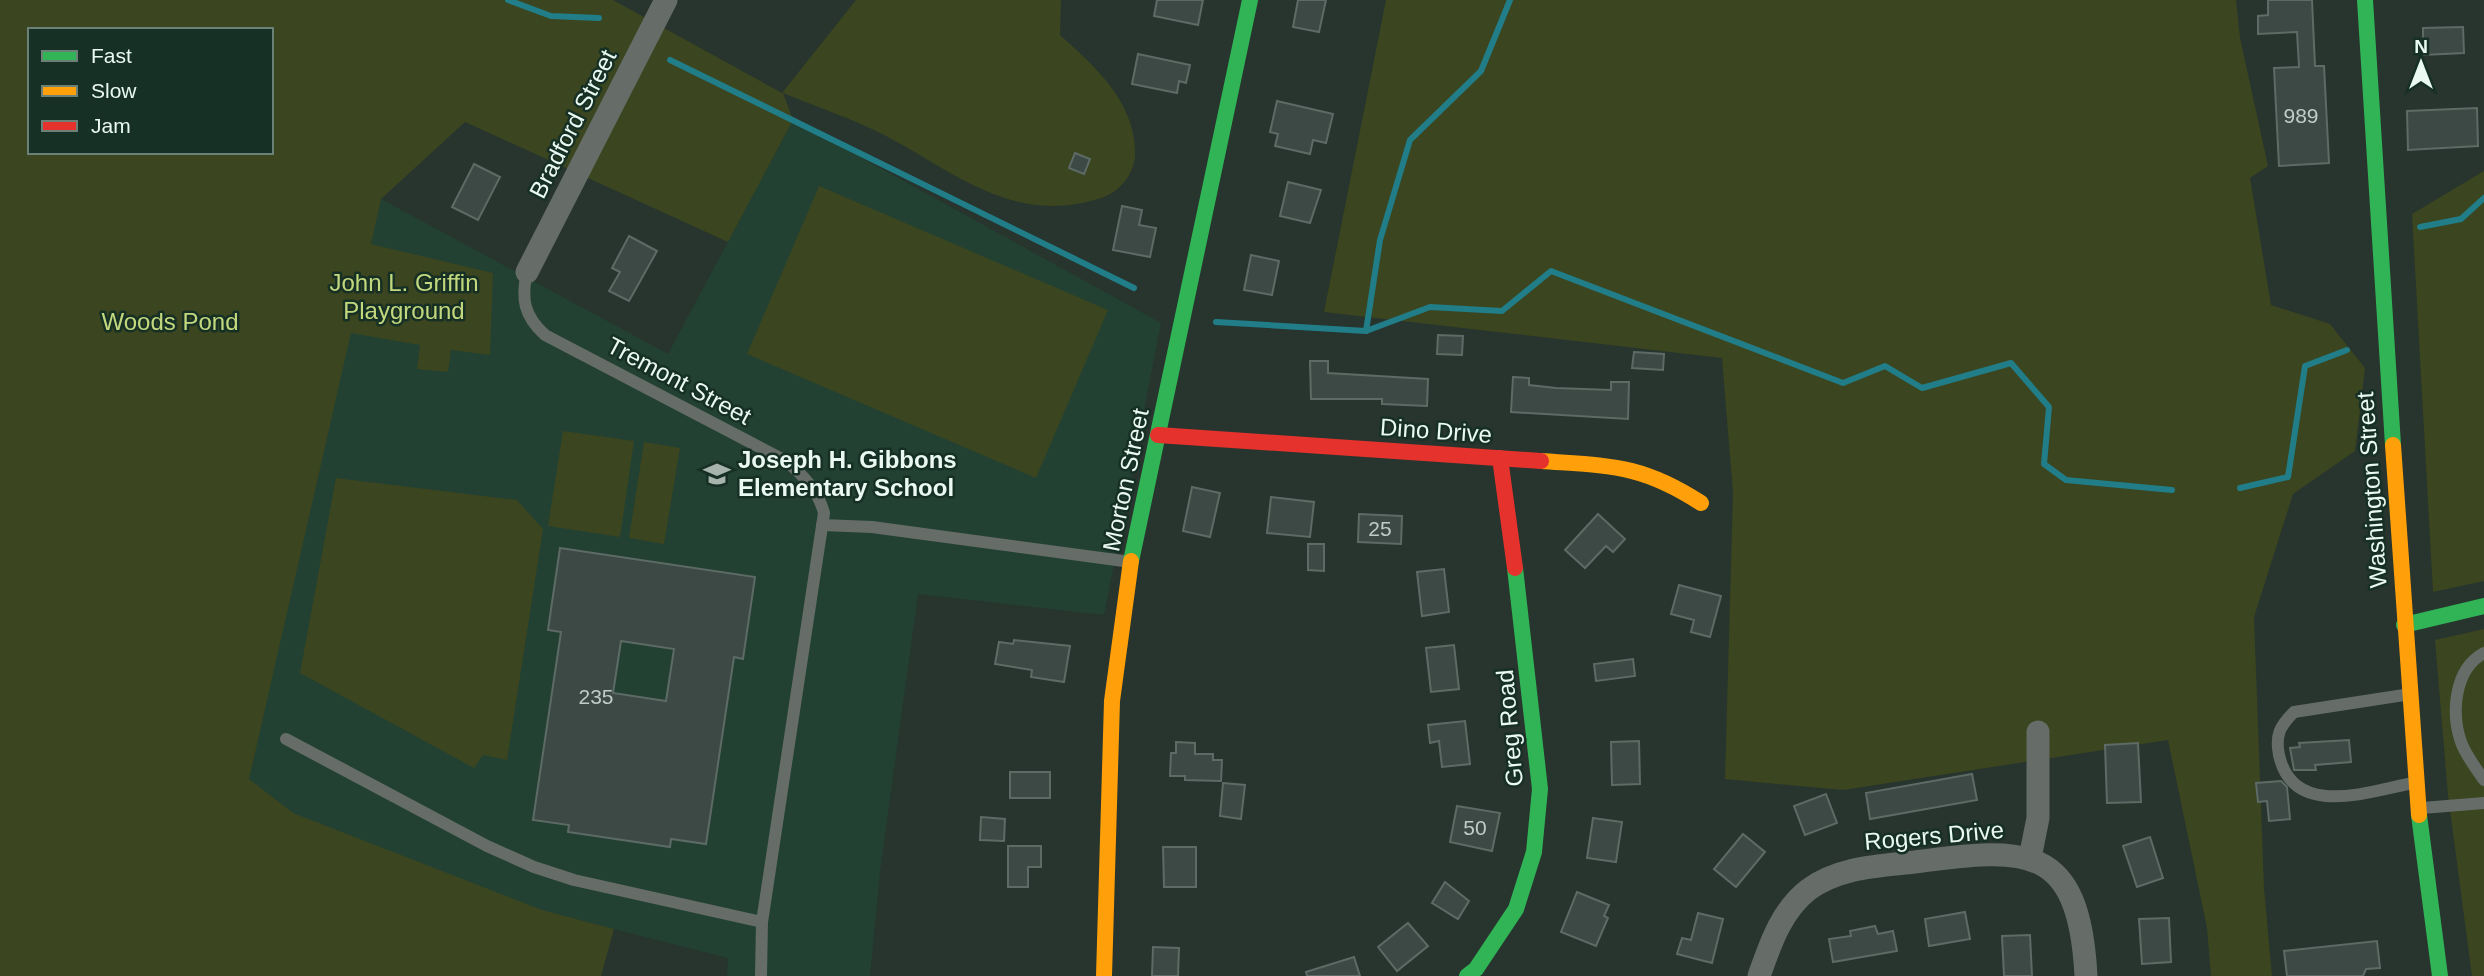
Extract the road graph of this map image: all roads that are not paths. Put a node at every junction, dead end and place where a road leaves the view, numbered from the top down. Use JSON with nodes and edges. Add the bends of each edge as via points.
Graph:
{"nodes":[{"id":1,"x":666,"y":0,"type":"edge"},
{"id":2,"x":1250,"y":0,"type":"edge"},
{"id":3,"x":2365,"y":0,"type":"edge"},
{"id":4,"x":527,"y":272,"type":"joint"},
{"id":5,"x":1158,"y":435,"type":"junction"},
{"id":6,"x":1500,"y":458,"type":"junction"},
{"id":7,"x":1701,"y":503,"type":"dead end"},
{"id":8,"x":822,"y":525,"type":"junction"},
{"id":9,"x":1131,"y":562,"type":"junction"},
{"id":10,"x":2484,"y":606,"type":"edge"},
{"id":11,"x":2404,"y":625,"type":"junction"},
{"id":12,"x":2484,"y":653,"type":"edge"},
{"id":13,"x":2408,"y":695,"type":"junction"},
{"id":14,"x":2038,"y":732,"type":"dead end"},
{"id":15,"x":286,"y":739,"type":"dead end"},
{"id":16,"x":2484,"y":780,"type":"edge"},
{"id":17,"x":2416,"y":782,"type":"junction"},
{"id":18,"x":2484,"y":803,"type":"edge"},
{"id":19,"x":2418,"y":809,"type":"junction"},
{"id":20,"x":2030,"y":858,"type":"junction"},
{"id":21,"x":762,"y":922,"type":"junction"},
{"id":22,"x":761,"y":976,"type":"edge"},
{"id":23,"x":1104,"y":976,"type":"edge"},
{"id":24,"x":1467,"y":976,"type":"edge"},
{"id":25,"x":1759,"y":976,"type":"edge"},
{"id":26,"x":2086,"y":976,"type":"edge"},
{"id":27,"x":2440,"y":976,"type":"edge"}],
"edges":[{"from":1,"to":4,"type":"street","name":"Bradford Street"},
{"from":2,"to":5,"type":"street","name":"Morton Street"},
{"from":3,"to":11,"type":"street","name":"Washington Street"},
{"from":4,"to":8,"type":"lane","name":"Tremont Street","via":[[524,306],[545,335],[784,460],[816,492],[824,513]]},
{"from":5,"to":6,"type":"street","name":"Dino Drive"},
{"from":5,"to":9,"type":"street","name":"Morton Street"},
{"from":6,"to":7,"type":"street","name":"Dino Drive","via":[[1625,467],[1667,481]]},
{"from":6,"to":24,"type":"street","name":"Greg Road","via":[[1539,789],[1534,852],[1516,909]]},
{"from":8,"to":9,"type":"lane","via":[[872,527]]},
{"from":8,"to":21,"type":"lane","name":"Tremont Street"},
{"from":9,"to":23,"type":"street","name":"Morton Street","via":[[1112,701]]},
{"from":10,"to":11,"type":"street"},
{"from":11,"to":13,"type":"street","name":"Washington Street"},
{"from":12,"to":16,"type":"lane","via":[[2464,674],[2457,700],[2461,742]]},
{"from":13,"to":17,"type":"street","name":"Washington Street"},
{"from":13,"to":17,"type":"lane","via":[[2294,712],[2282,724],[2276,742],[2281,765],[2292,782],[2322,798]]},
{"from":14,"to":20,"type":"street","via":[[2038,818]]},
{"from":15,"to":21,"type":"lane","via":[[534,867]]},
{"from":17,"to":19,"type":"street","name":"Washington Street"},
{"from":18,"to":19,"type":"lane"},
{"from":19,"to":27,"type":"street","name":"Washington Street"},
{"from":20,"to":25,"type":"street","name":"Rogers Drive","via":[[1980,853],[1854,870],[1829,878],[1793,904],[1780,923]]},
{"from":20,"to":26,"type":"street","name":"Rogers Drive","via":[[2055,876],[2071,899],[2082,925]]},
{"from":21,"to":22,"type":"lane","name":"Tremont Street"}]}
